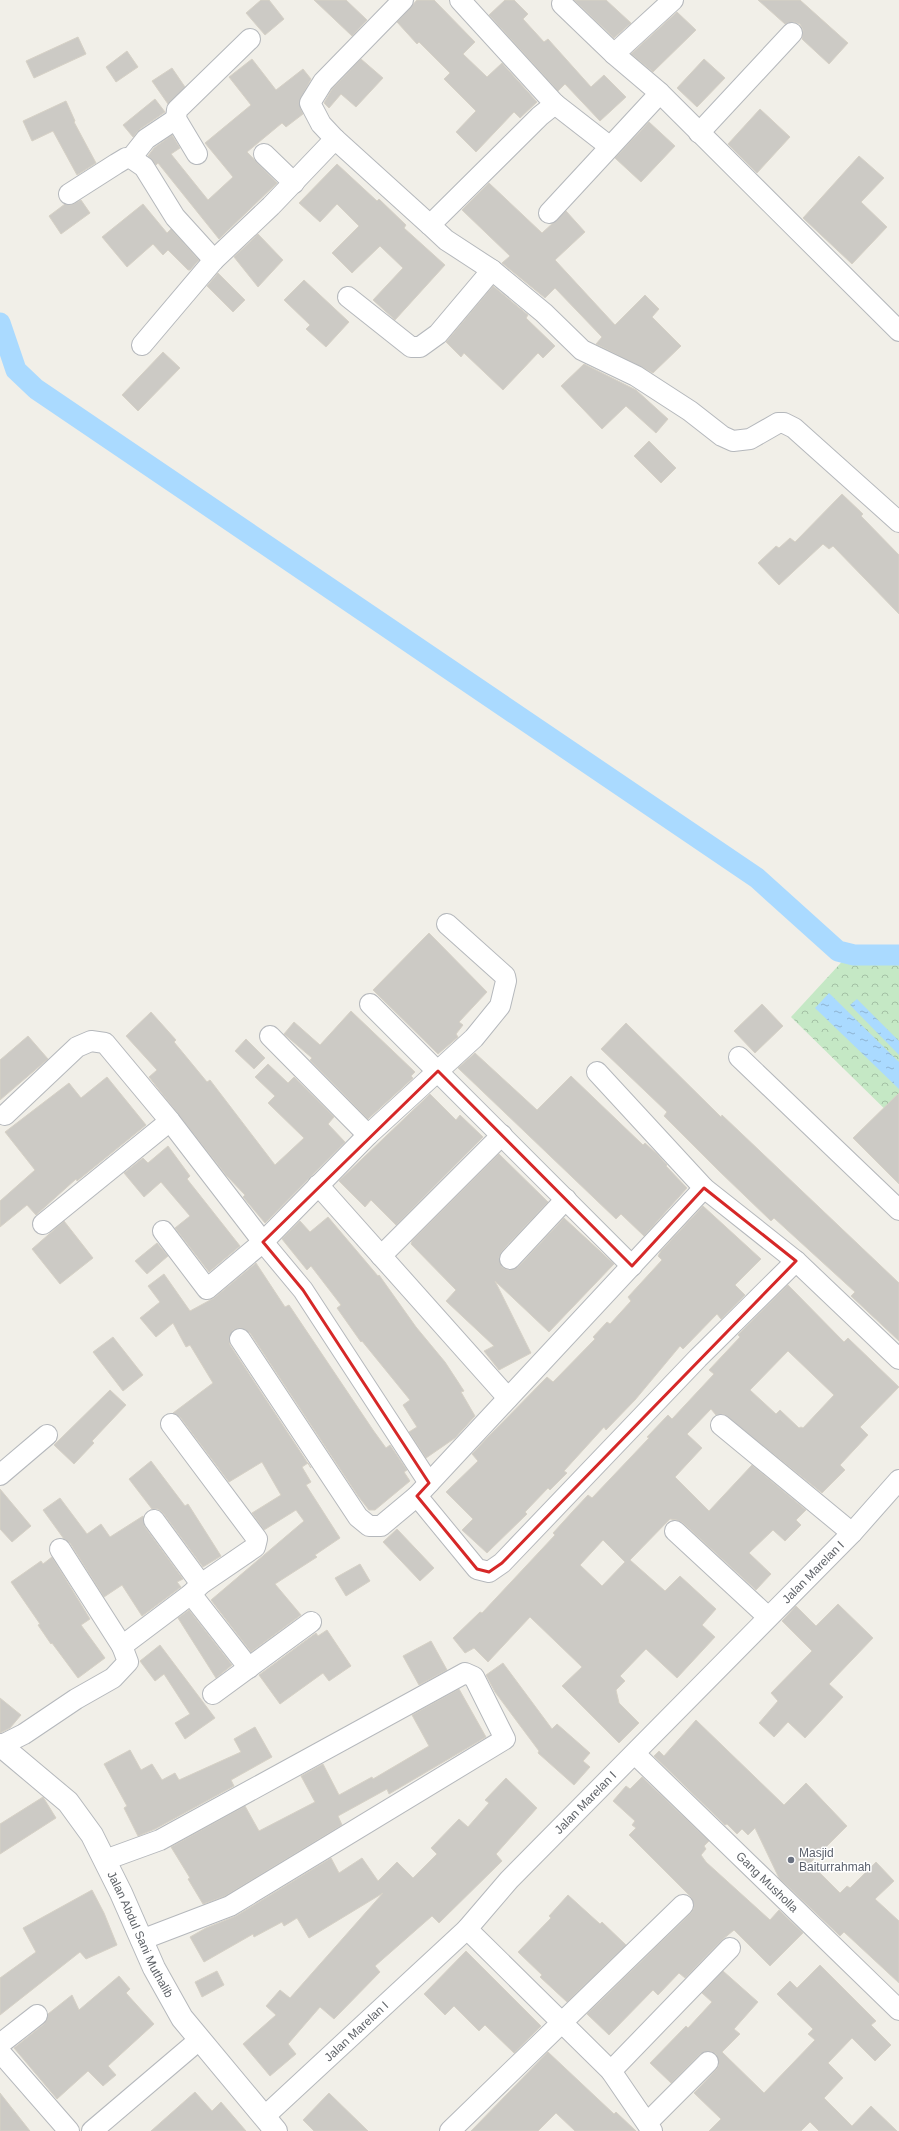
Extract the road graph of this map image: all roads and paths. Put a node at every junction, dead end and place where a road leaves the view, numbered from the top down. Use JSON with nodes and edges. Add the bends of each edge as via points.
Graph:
{"nodes":[{"id":1,"x":403,"y":0,"type":"edge"},
{"id":2,"x":460,"y":0,"type":"edge"},
{"id":3,"x":673,"y":0,"type":"edge"},
{"id":4,"x":562,"y":4,"type":"dead end"},
{"id":5,"x":792,"y":33,"type":"dead end"},
{"id":6,"x":250,"y":40,"type":"dead end"},
{"id":7,"x":614,"y":54,"type":"junction"},
{"id":8,"x":660,"y":93,"type":"junction"},
{"id":9,"x":555,"y":104,"type":"junction"},
{"id":10,"x":176,"y":119,"type":"junction"},
{"id":11,"x":699,"y":133,"type":"junction"},
{"id":12,"x":334,"y":139,"type":"junction"},
{"id":13,"x":609,"y":146,"type":"junction"},
{"id":14,"x":197,"y":154,"type":"dead end"},
{"id":15,"x":264,"y":154,"type":"dead end"},
{"id":16,"x":131,"y":158,"type":"junction"},
{"id":17,"x":294,"y":183,"type":"junction"},
{"id":18,"x":69,"y":194,"type":"dead end"},
{"id":19,"x":549,"y":213,"type":"dead end"},
{"id":20,"x":430,"y":225,"type":"junction"},
{"id":21,"x":214,"y":260,"type":"junction"},
{"id":22,"x":492,"y":270,"type":"junction"},
{"id":23,"x":348,"y":297,"type":"dead end"},
{"id":24,"x":899,"y":331,"type":"edge"},
{"id":25,"x":142,"y":345,"type":"dead end"},
{"id":26,"x":899,"y":522,"type":"edge"},
{"id":27,"x":447,"y":924,"type":"dead end"},
{"id":28,"x":370,"y":1004,"type":"dead end"},
{"id":29,"x":270,"y":1036,"type":"dead end"},
{"id":30,"x":739,"y":1057,"type":"dead end"},
{"id":31,"x":438,"y":1071,"type":"junction"},
{"id":32,"x":597,"y":1072,"type":"dead end"},
{"id":33,"x":5,"y":1115,"type":"dead end"},
{"id":34,"x":170,"y":1121,"type":"junction"},
{"id":35,"x":368,"y":1135,"type":"junction"},
{"id":36,"x":502,"y":1135,"type":"junction"},
{"id":37,"x":318,"y":1185,"type":"junction"},
{"id":38,"x":704,"y":1188,"type":"junction"},
{"id":39,"x":566,"y":1199,"type":"junction"},
{"id":40,"x":899,"y":1210,"type":"edge"},
{"id":41,"x":43,"y":1224,"type":"dead end"},
{"id":42,"x":162,"y":1231,"type":"dead end"},
{"id":43,"x":262,"y":1242,"type":"junction"},
{"id":44,"x":381,"y":1256,"type":"junction"},
{"id":45,"x":510,"y":1259,"type":"dead end"},
{"id":46,"x":796,"y":1261,"type":"junction"},
{"id":47,"x":632,"y":1266,"type":"junction"},
{"id":48,"x":240,"y":1340,"type":"dead end"},
{"id":49,"x":899,"y":1359,"type":"edge"},
{"id":50,"x":508,"y":1398,"type":"junction"},
{"id":51,"x":171,"y":1424,"type":"dead end"},
{"id":52,"x":721,"y":1425,"type":"dead end"},
{"id":53,"x":47,"y":1435,"type":"dead end"},
{"id":54,"x":0,"y":1476,"type":"edge"},
{"id":55,"x":899,"y":1480,"type":"edge"},
{"id":56,"x":423,"y":1490,"type":"junction"},
{"id":57,"x":154,"y":1520,"type":"dead end"},
{"id":58,"x":675,"y":1531,"type":"dead end"},
{"id":59,"x":852,"y":1533,"type":"junction"},
{"id":60,"x":60,"y":1549,"type":"dead end"},
{"id":61,"x":196,"y":1589,"type":"junction"},
{"id":62,"x":768,"y":1617,"type":"junction"},
{"id":63,"x":311,"y":1622,"type":"dead end"},
{"id":64,"x":122,"y":1646,"type":"junction"},
{"id":65,"x":249,"y":1668,"type":"junction"},
{"id":66,"x":213,"y":1694,"type":"dead end"},
{"id":67,"x":0,"y":1746,"type":"edge"},
{"id":68,"x":635,"y":1754,"type":"junction"},
{"id":69,"x":105,"y":1860,"type":"junction"},
{"id":70,"x":683,"y":1905,"type":"dead end"},
{"id":71,"x":467,"y":1929,"type":"junction"},
{"id":72,"x":141,"y":1940,"type":"junction"},
{"id":73,"x":730,"y":1948,"type":"dead end"},
{"id":74,"x":899,"y":2010,"type":"edge"},
{"id":75,"x":36,"y":2015,"type":"dead end"},
{"id":76,"x":562,"y":2024,"type":"junction"},
{"id":77,"x":199,"y":2040,"type":"junction"},
{"id":78,"x":0,"y":2044,"type":"edge"},
{"id":79,"x":0,"y":2052,"type":"edge"},
{"id":80,"x":708,"y":2062,"type":"dead end"},
{"id":81,"x":611,"y":2071,"type":"junction"},
{"id":82,"x":270,"y":2124,"type":"edge"},
{"id":83,"x":650,"y":2127,"type":"edge"},
{"id":84,"x":69,"y":2131,"type":"edge"},
{"id":85,"x":92,"y":2131,"type":"edge"},
{"id":86,"x":450,"y":2131,"type":"edge"}],
"edges":[{"from":1,"to":12,"type":"street","via":[[323,82],[310,102],[321,124]]},
{"from":2,"to":9,"type":"street"},
{"from":3,"to":7,"type":"street"},
{"from":4,"to":7,"type":"street"},
{"from":5,"to":11,"type":"street"},
{"from":6,"to":10,"type":"street","via":[[177,110]]},
{"from":7,"to":8,"type":"street"},
{"from":8,"to":11,"type":"street"},
{"from":8,"to":13,"type":"street"},
{"from":9,"to":13,"type":"street"},
{"from":9,"to":20,"type":"street"},
{"from":10,"to":14,"type":"street"},
{"from":10,"to":16,"type":"street","via":[[146,139]]},
{"from":11,"to":24,"type":"street"},
{"from":12,"to":17,"type":"street"},
{"from":12,"to":20,"type":"street"},
{"from":13,"to":19,"type":"street"},
{"from":15,"to":17,"type":"street"},
{"from":16,"to":18,"type":"street","via":[[126,158]]},
{"from":16,"to":21,"type":"street","via":[[144,167],[174,217]]},
{"from":17,"to":21,"type":"street"},
{"from":20,"to":22,"type":"street","via":[[446,240]]},
{"from":21,"to":25,"type":"street"},
{"from":22,"to":23,"type":"street","via":[[438,334],[420,347],[411,347]]},
{"from":22,"to":26,"type":"street","via":[[544,313],[582,350],[636,376],[690,411],[722,436],[733,441],[750,439],[778,423],[794,428]]},
{"from":27,"to":31,"type":"street","via":[[505,976],[506,981],[500,1006],[474,1038]]},
{"from":28,"to":31,"type":"street"},
{"from":29,"to":35,"type":"street"},
{"from":30,"to":40,"type":"street"},
{"from":31,"to":35,"type":"street"},
{"from":31,"to":36,"type":"street"},
{"from":32,"to":38,"type":"street"},
{"from":33,"to":34,"type":"street","via":[[77,1047],[91,1041],[105,1043]]},
{"from":34,"to":41,"type":"street"},
{"from":34,"to":43,"type":"street"},
{"from":35,"to":37,"type":"street"},
{"from":36,"to":39,"type":"street"},
{"from":36,"to":44,"type":"street"},
{"from":37,"to":43,"type":"street"},
{"from":37,"to":44,"type":"street"},
{"from":38,"to":46,"type":"street"},
{"from":38,"to":47,"type":"street"},
{"from":39,"to":45,"type":"street"},
{"from":39,"to":47,"type":"street"},
{"from":42,"to":43,"type":"street","via":[[207,1290]]},
{"from":43,"to":56,"type":"street","via":[[303,1290]]},
{"from":44,"to":50,"type":"street"},
{"from":46,"to":49,"type":"street"},
{"from":46,"to":56,"type":"street","via":[[698,1358],[502,1563],[488,1572],[477,1569]]},
{"from":47,"to":50,"type":"street"},
{"from":48,"to":56,"type":"street","via":[[358,1517],[369,1526],[381,1526]]},
{"from":50,"to":56,"type":"street"},
{"from":51,"to":61,"type":"street","via":[[257,1539],[255,1547]]},
{"from":52,"to":59,"type":"street"},
{"from":53,"to":54,"type":"street"},
{"from":55,"to":59,"type":"street","name":"Jalan Marelan I"},
{"from":57,"to":61,"type":"street"},
{"from":58,"to":62,"type":"street"},
{"from":59,"to":62,"type":"street","name":"Jalan Marelan I"},
{"from":60,"to":64,"type":"street"},
{"from":61,"to":64,"type":"street"},
{"from":61,"to":65,"type":"street"},
{"from":62,"to":68,"type":"street","name":"Jalan Marelan I"},
{"from":63,"to":65,"type":"street"},
{"from":64,"to":67,"type":"street","via":[[128,1662],[113,1678],[24,1734]]},
{"from":65,"to":66,"type":"street"},
{"from":67,"to":69,"type":"street","name":"Jalan Abdul Sani Muthalib","via":[[68,1802],[92,1835]]},
{"from":68,"to":71,"type":"street","name":"Jalan Marelan I","via":[[509,1880]]},
{"from":68,"to":74,"type":"street","name":"Gang Musholla"},
{"from":69,"to":72,"type":"street","name":"Jalan Abdul Sani Muthalib"},
{"from":69,"to":72,"type":"street","via":[[160,1840],[465,1673],[474,1677],[505,1739],[230,1906]]},
{"from":70,"to":76,"type":"street"},
{"from":71,"to":76,"type":"street"},
{"from":71,"to":82,"type":"street","name":"Jalan Marelan I"},
{"from":72,"to":77,"type":"street","name":"Jalan Abdul Sani Muthalib","via":[[182,2018]]},
{"from":73,"to":81,"type":"street"},
{"from":75,"to":78,"type":"street"},
{"from":76,"to":81,"type":"street"},
{"from":76,"to":86,"type":"street"},
{"from":77,"to":82,"type":"street","name":"Jalan Abdul Sani Muthalib"},
{"from":77,"to":85,"type":"street"},
{"from":79,"to":84,"type":"street"},
{"from":80,"to":83,"type":"street"},
{"from":81,"to":83,"type":"street"}]}
